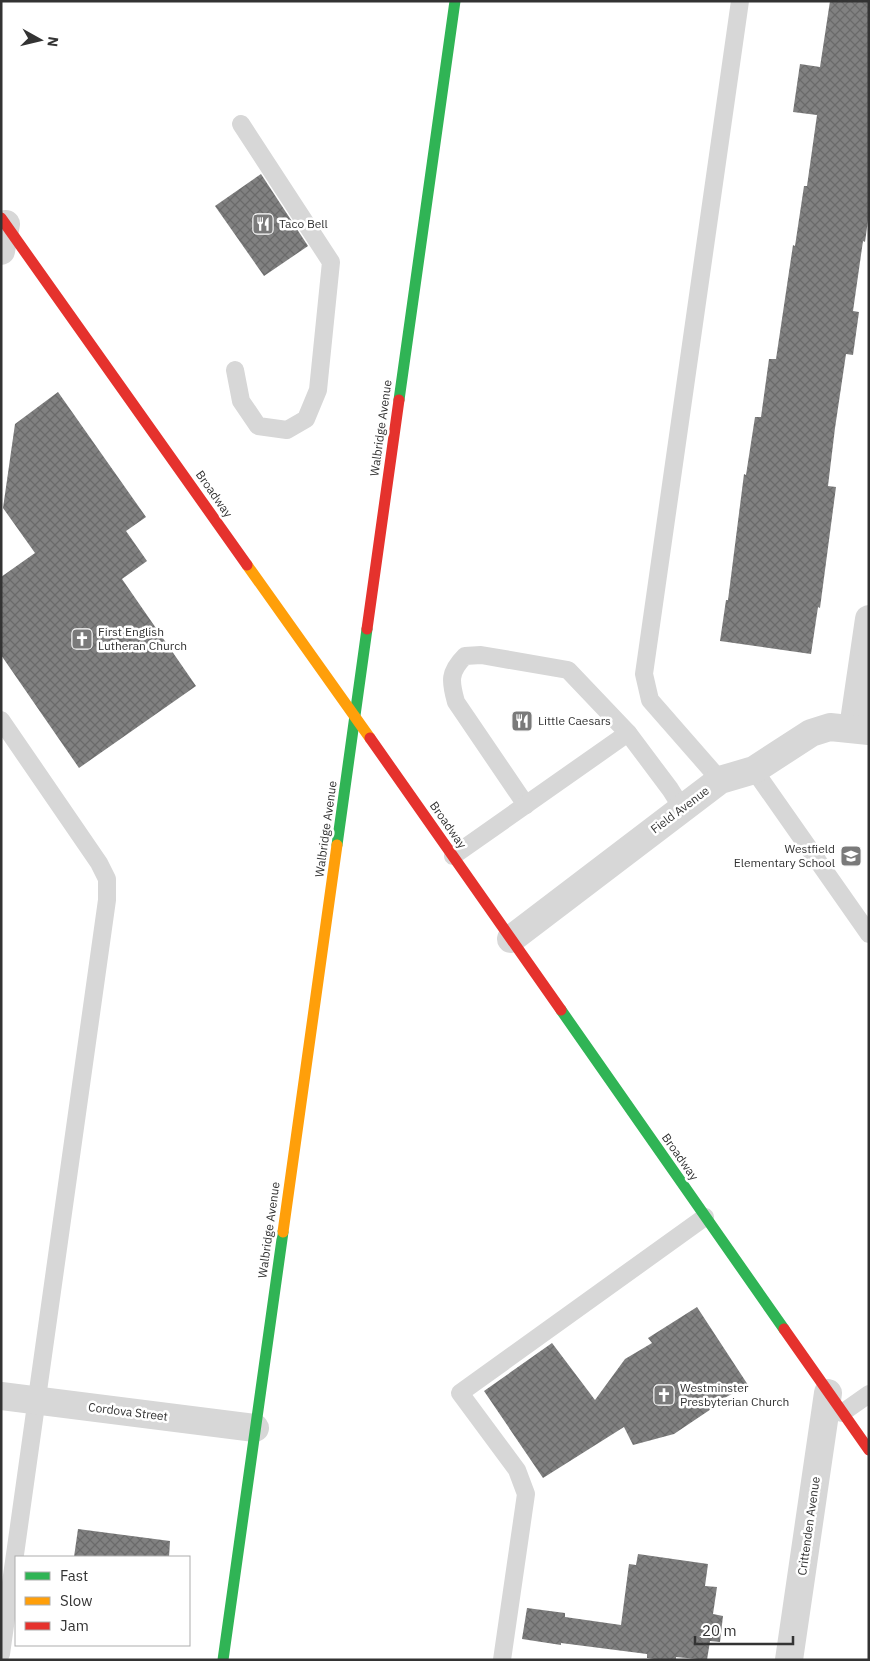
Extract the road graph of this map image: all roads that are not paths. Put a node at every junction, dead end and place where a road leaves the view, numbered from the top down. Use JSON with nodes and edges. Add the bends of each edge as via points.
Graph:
{"nodes":[{"id":1,"x":455,"y":1,"type":"edge"},
{"id":2,"x":740,"y":1,"type":"edge"},
{"id":3,"x":241,"y":124,"type":"dead end"},
{"id":4,"x":3,"y":221,"type":"edge"},
{"id":5,"x":1,"y":251,"type":"edge"},
{"id":6,"x":234,"y":370,"type":"dead end"},
{"id":7,"x":869,"y":619,"type":"edge"},
{"id":8,"x":355,"y":716,"type":"junction"},
{"id":9,"x":1,"y":720,"type":"edge"},
{"id":10,"x":861,"y":730,"type":"edge"},
{"id":11,"x":628,"y":733,"type":"junction"},
{"id":12,"x":754,"y":770,"type":"junction"},
{"id":13,"x":720,"y":780,"type":"junction"},
{"id":14,"x":526,"y":805,"type":"junction"},
{"id":15,"x":682,"y":808,"type":"junction"},
{"id":16,"x":453,"y":856,"type":"junction"},
{"id":17,"x":869,"y":934,"type":"edge"},
{"id":18,"x":511,"y":939,"type":"junction"},
{"id":19,"x":705,"y":1217,"type":"junction"},
{"id":20,"x":869,"y":1394,"type":"edge"},
{"id":21,"x":1,"y":1396,"type":"edge"},
{"id":22,"x":37,"y":1400,"type":"junction"},
{"id":23,"x":835,"y":1403,"type":"junction"},
{"id":24,"x":255,"y":1428,"type":"junction"},
{"id":25,"x":869,"y":1450,"type":"edge"},
{"id":26,"x":1,"y":1654,"type":"edge"},
{"id":27,"x":223,"y":1660,"type":"edge"},
{"id":28,"x":502,"y":1660,"type":"edge"},
{"id":29,"x":789,"y":1660,"type":"edge"}],
"edges":[{"from":1,"to":8,"type":"street","name":"Walbridge Avenue"},
{"from":2,"to":13,"type":"lane","via":[[644,674],[650,700]]},
{"from":3,"to":6,"type":"lane","via":[[331,262],[318,390],[306,418],[287,430],[258,426],[241,401]]},
{"from":4,"to":5,"type":"street"},
{"from":4,"to":8,"type":"street","name":"Broadway"},
{"from":7,"to":10,"type":"street"},
{"from":8,"to":16,"type":"street","name":"Broadway"},
{"from":8,"to":24,"type":"street","name":"Walbridge Avenue"},
{"from":9,"to":22,"type":"lane","via":[[107,879],[107,900]]},
{"from":10,"to":12,"type":"street","name":"Field Avenue","via":[[830,727],[811,733]]},
{"from":11,"to":14,"type":"lane"},
{"from":11,"to":14,"type":"lane","via":[[568,670],[481,655],[465,656],[456,665],[451,682],[456,702]]},
{"from":11,"to":15,"type":"lane"},
{"from":12,"to":13,"type":"street","name":"Field Avenue"},
{"from":12,"to":17,"type":"lane"},
{"from":13,"to":15,"type":"street","name":"Field Avenue"},
{"from":14,"to":16,"type":"lane"},
{"from":15,"to":18,"type":"street","name":"Field Avenue"},
{"from":16,"to":18,"type":"street","name":"Broadway"},
{"from":18,"to":19,"type":"street","name":"Broadway"},
{"from":19,"to":23,"type":"street","name":"Broadway"},
{"from":19,"to":28,"type":"lane","via":[[460,1393],[517,1470],[526,1494]]},
{"from":20,"to":23,"type":"lane"},
{"from":21,"to":22,"type":"street","name":"Cordova Street"},
{"from":22,"to":24,"type":"street","name":"Cordova Street"},
{"from":22,"to":26,"type":"lane"},
{"from":23,"to":25,"type":"street","name":"Broadway"},
{"from":23,"to":29,"type":"street","name":"Crittenden Avenue"},
{"from":24,"to":27,"type":"street","name":"Walbridge Avenue"}]}
